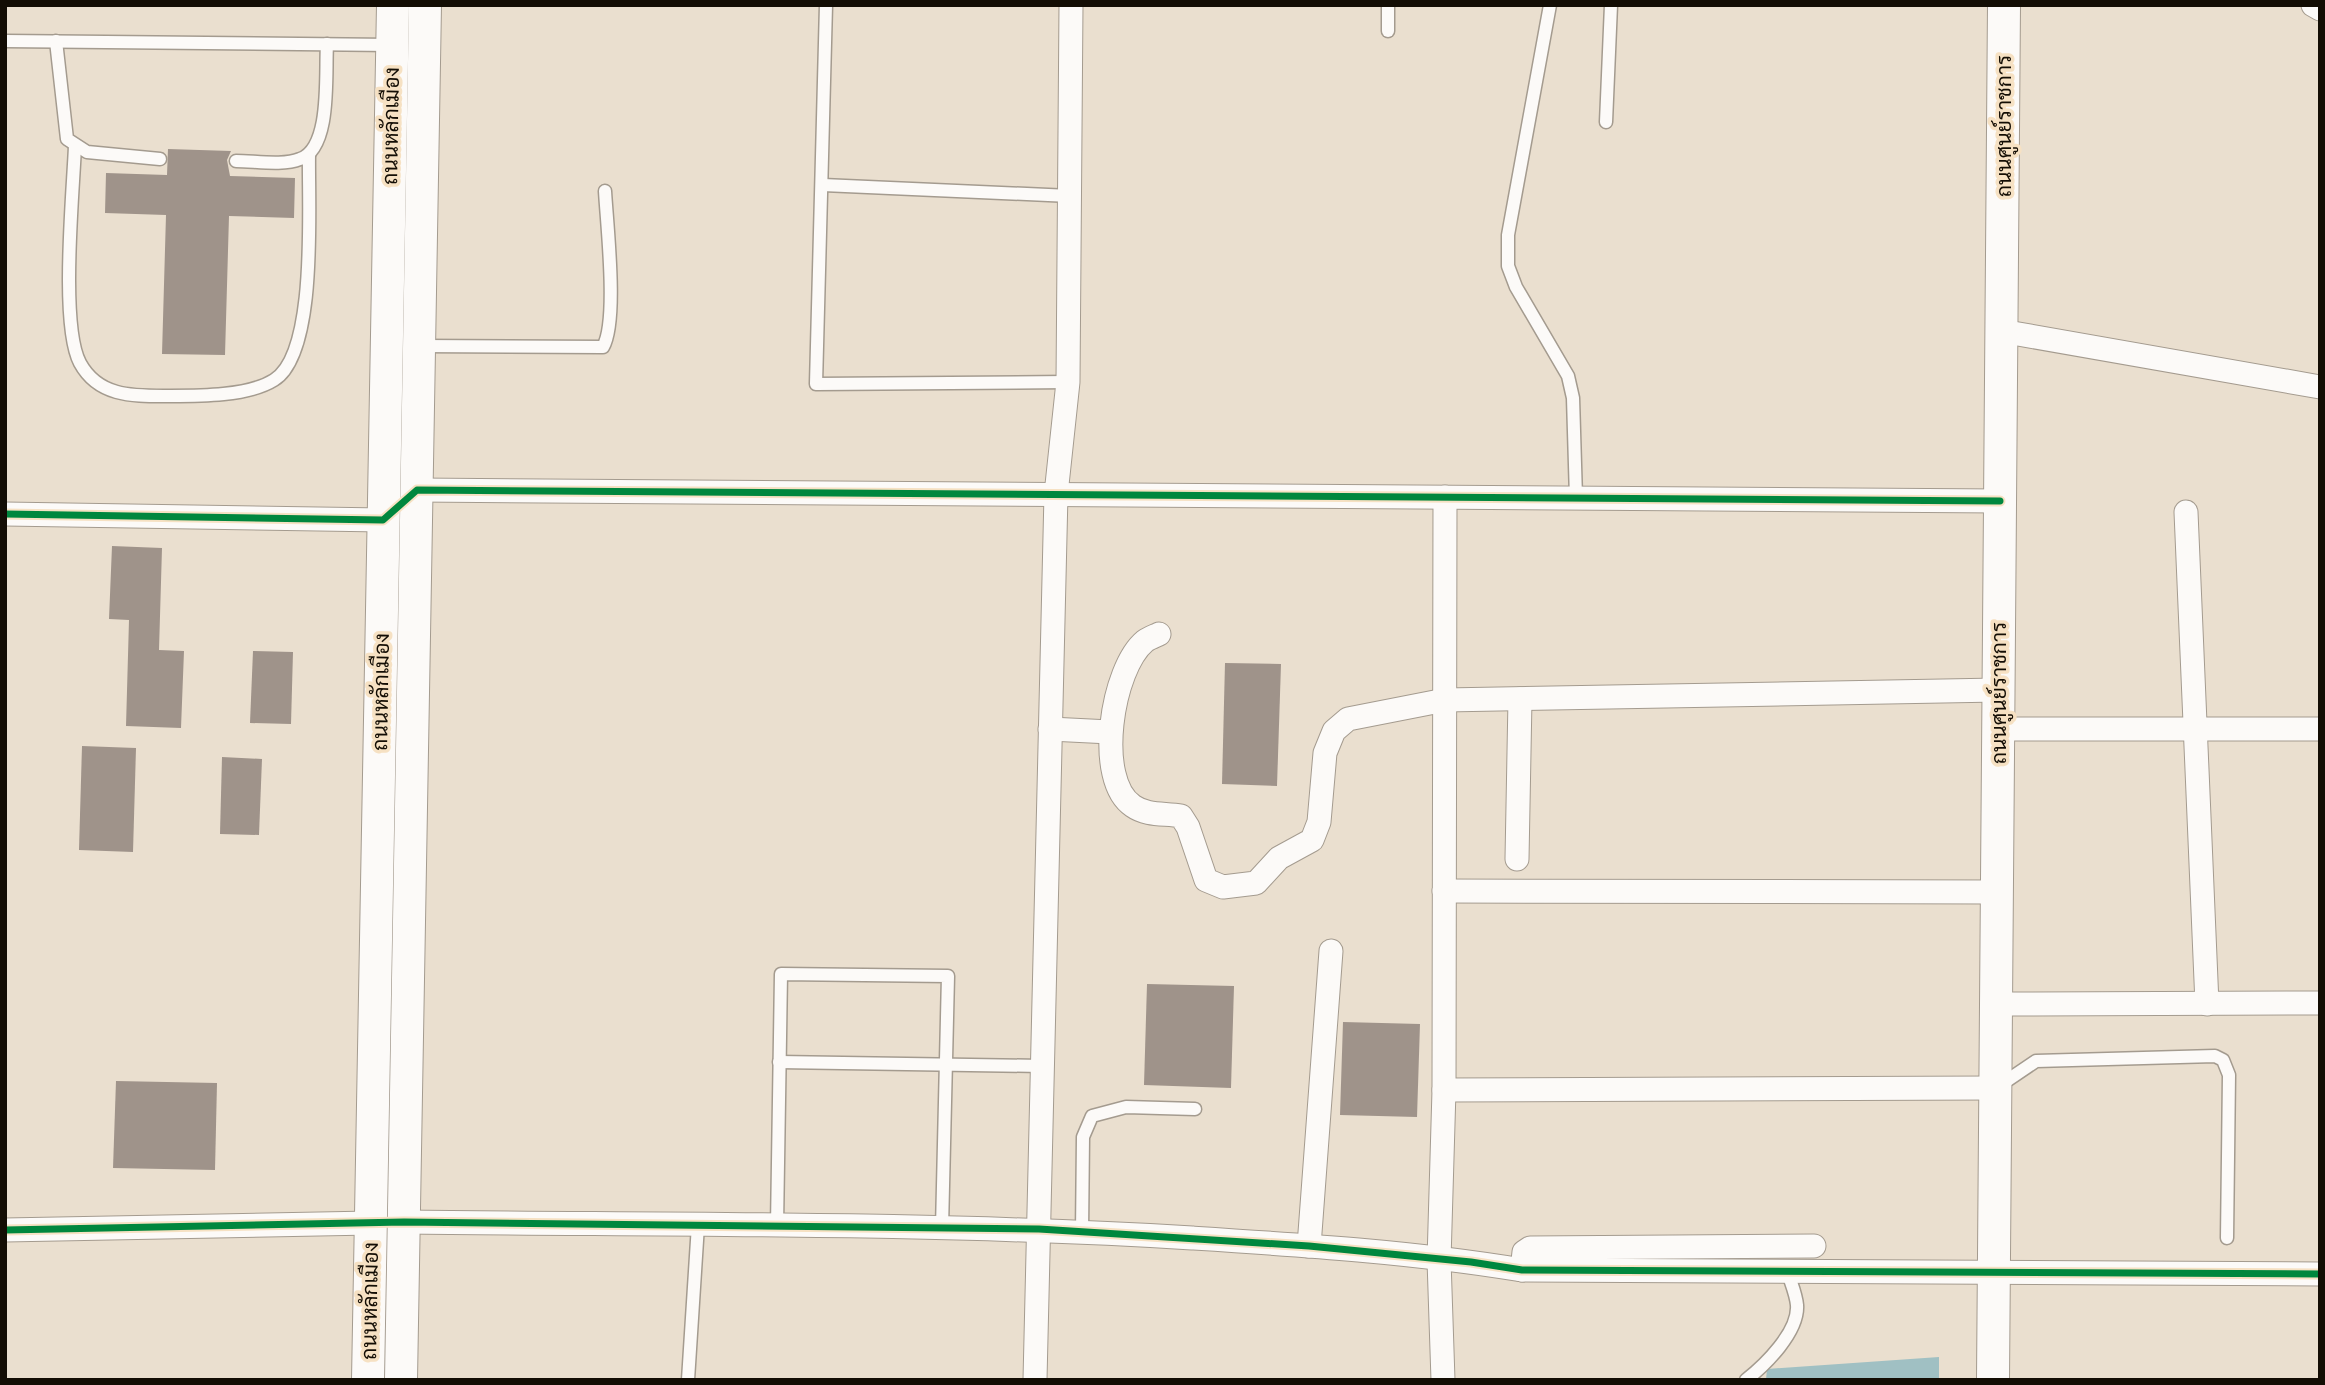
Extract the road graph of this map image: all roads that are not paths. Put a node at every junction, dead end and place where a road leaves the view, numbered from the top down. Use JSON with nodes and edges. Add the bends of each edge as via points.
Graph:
{"nodes":[{"id":1,"x":393,"y":5,"type":"edge"},
{"id":2,"x":425,"y":5,"type":"edge"},
{"id":3,"x":826,"y":5,"type":"edge"},
{"id":4,"x":1072,"y":5,"type":"edge"},
{"id":5,"x":1388,"y":5,"type":"edge"},
{"id":6,"x":1550,"y":5,"type":"edge"},
{"id":7,"x":1611,"y":5,"type":"edge"},
{"id":8,"x":2004,"y":5,"type":"edge"},
{"id":9,"x":2313,"y":5,"type":"edge"},
{"id":10,"x":2320,"y":9,"type":"edge"},
{"id":11,"x":1388,"y":31,"type":"dead end"},
{"id":12,"x":5,"y":41,"type":"edge"},
{"id":13,"x":56,"y":41,"type":"junction"},
{"id":14,"x":327,"y":44,"type":"junction"},
{"id":15,"x":391,"y":45,"type":"junction"},
{"id":16,"x":1606,"y":122,"type":"dead end"},
{"id":17,"x":75,"y":146,"type":"junction"},
{"id":18,"x":309,"y":155,"type":"junction"},
{"id":19,"x":160,"y":159,"type":"dead end"},
{"id":20,"x":236,"y":161,"type":"dead end"},
{"id":21,"x":823,"y":186,"type":"junction"},
{"id":22,"x":606,"y":191,"type":"dead end"},
{"id":23,"x":1070,"y":196,"type":"junction"},
{"id":24,"x":2001,"y":331,"type":"junction"},
{"id":25,"x":419,"y":345,"type":"junction"},
{"id":26,"x":1068,"y":382,"type":"junction"},
{"id":27,"x":2320,"y":387,"type":"edge"},
{"id":28,"x":417,"y":490,"type":"junction"},
{"id":29,"x":1056,"y":495,"type":"junction"},
{"id":30,"x":1445,"y":497,"type":"junction"},
{"id":31,"x":1576,"y":498,"type":"junction"},
{"id":32,"x":2000,"y":501,"type":"junction"},
{"id":33,"x":2186,"y":512,"type":"dead end"},
{"id":34,"x":5,"y":514,"type":"edge"},
{"id":35,"x":383,"y":520,"type":"junction"},
{"id":36,"x":1159,"y":634,"type":"dead end"},
{"id":37,"x":1998,"y":690,"type":"junction"},
{"id":38,"x":1520,"y":699,"type":"junction"},
{"id":39,"x":1445,"y":700,"type":"junction"},
{"id":40,"x":1050,"y":729,"type":"junction"},
{"id":41,"x":1998,"y":729,"type":"junction"},
{"id":42,"x":2320,"y":729,"type":"edge"},
{"id":43,"x":2197,"y":730,"type":"junction"},
{"id":44,"x":1110,"y":732,"type":"junction"},
{"id":45,"x":1517,"y":859,"type":"dead end"},
{"id":46,"x":1444,"y":891,"type":"junction"},
{"id":47,"x":1997,"y":892,"type":"junction"},
{"id":48,"x":1331,"y":951,"type":"dead end"},
{"id":49,"x":2207,"y":1003,"type":"junction"},
{"id":50,"x":2320,"y":1003,"type":"edge"},
{"id":51,"x":1996,"y":1004,"type":"junction"},
{"id":52,"x":779,"y":1062,"type":"junction"},
{"id":53,"x":946,"y":1066,"type":"junction"},
{"id":54,"x":1041,"y":1066,"type":"junction"},
{"id":55,"x":1995,"y":1088,"type":"junction"},
{"id":56,"x":1444,"y":1090,"type":"junction"},
{"id":57,"x":1195,"y":1109,"type":"dead end"},
{"id":58,"x":404,"y":1222,"type":"junction"},
{"id":59,"x":371,"y":1223,"type":"junction"},
{"id":60,"x":698,"y":1225,"type":"junction"},
{"id":61,"x":777,"y":1226,"type":"junction"},
{"id":62,"x":942,"y":1228,"type":"junction"},
{"id":63,"x":1039,"y":1229,"type":"junction"},
{"id":64,"x":5,"y":1230,"type":"edge"},
{"id":65,"x":1082,"y":1232,"type":"junction"},
{"id":66,"x":2227,"y":1238,"type":"dead end"},
{"id":67,"x":1309,"y":1245,"type":"junction"},
{"id":68,"x":1814,"y":1246,"type":"dead end"},
{"id":69,"x":1439,"y":1260,"type":"junction"},
{"id":70,"x":1522,"y":1270,"type":"junction"},
{"id":71,"x":1788,"y":1273,"type":"junction"},
{"id":72,"x":1993,"y":1274,"type":"junction"},
{"id":73,"x":2320,"y":1275,"type":"edge"},
{"id":74,"x":368,"y":1380,"type":"edge"},
{"id":75,"x":401,"y":1380,"type":"edge"},
{"id":76,"x":688,"y":1380,"type":"edge"},
{"id":77,"x":1035,"y":1380,"type":"edge"},
{"id":78,"x":1443,"y":1380,"type":"edge"},
{"id":79,"x":1746,"y":1380,"type":"edge"},
{"id":80,"x":1993,"y":1380,"type":"edge"}],
"edges":[{"from":1,"to":15,"type":"street","name":"ถนนหลักเมือง"},
{"from":2,"to":25,"type":"street","name":"ถนนหลักเมือง"},
{"from":3,"to":21,"type":"lane"},
{"from":4,"to":23,"type":"street"},
{"from":5,"to":11,"type":"lane"},
{"from":6,"to":31,"type":"lane","via":[[1508,235],[1508,266],[1568,376],[1573,398]]},
{"from":7,"to":16,"type":"lane"},
{"from":8,"to":24,"type":"street","name":"ถนนศูนย์ราชการ"},
{"from":9,"to":10,"type":"street"},
{"from":12,"to":13,"type":"lane"},
{"from":13,"to":14,"type":"lane"},
{"from":13,"to":17,"type":"lane","via":[[64,130]]},
{"from":14,"to":15,"type":"lane"},
{"from":14,"to":18,"type":"lane","via":[[323,126]]},
{"from":15,"to":35,"type":"street","name":"ถนนหลักเมือง"},
{"from":17,"to":18,"type":"lane","via":[[70,289],[73,340],[80,363],[96,383],[134,396],[230,393],[274,380],[291,362],[303,326]]},
{"from":17,"to":19,"type":"lane","via":[[87,152]]},
{"from":18,"to":20,"type":"lane","via":[[297,161]]},
{"from":21,"to":23,"type":"lane"},
{"from":21,"to":26,"type":"lane","via":[[816,384]]},
{"from":22,"to":25,"type":"lane","via":[[610,310],[609,337],[603,347]]},
{"from":23,"to":26,"type":"street"},
{"from":24,"to":27,"type":"street"},
{"from":24,"to":32,"type":"street","name":"ถนนศูนย์ราชการ"},
{"from":25,"to":28,"type":"street","name":"ถนนหลักเมือง"},
{"from":26,"to":29,"type":"street"},
{"from":28,"to":29,"type":"street"},
{"from":28,"to":35,"type":"street"},
{"from":28,"to":58,"type":"street","name":"ถนนหลักเมือง"},
{"from":29,"to":30,"type":"street"},
{"from":29,"to":40,"type":"street"},
{"from":30,"to":31,"type":"street"},
{"from":30,"to":39,"type":"street"},
{"from":31,"to":32,"type":"street"},
{"from":32,"to":37,"type":"street","name":"ถนนศูนย์ราชการ"},
{"from":33,"to":43,"type":"street"},
{"from":34,"to":35,"type":"street"},
{"from":35,"to":59,"type":"street","name":"ถนนหลักเมือง"},
{"from":36,"to":44,"type":"street","via":[[1144,641],[1123,678]]},
{"from":37,"to":38,"type":"street"},
{"from":37,"to":41,"type":"street","name":"ถนนศูนย์ราชการ"},
{"from":38,"to":39,"type":"street"},
{"from":38,"to":45,"type":"street"},
{"from":39,"to":44,"type":"street","via":[[1348,719],[1334,731],[1325,753],[1319,822],[1312,840],[1279,858],[1256,883],[1241,886],[1223,887],[1206,880],[1181,816],[1147,813],[1123,796],[1115,778]]},
{"from":39,"to":46,"type":"street"},
{"from":40,"to":44,"type":"street"},
{"from":40,"to":54,"type":"street"},
{"from":41,"to":43,"type":"street"},
{"from":41,"to":47,"type":"street","name":"ถนนศูนย์ราชการ"},
{"from":42,"to":43,"type":"street"},
{"from":43,"to":49,"type":"street"},
{"from":46,"to":47,"type":"street"},
{"from":46,"to":56,"type":"street"},
{"from":47,"to":51,"type":"street","name":"ถนนศูนย์ราชการ"},
{"from":48,"to":67,"type":"street"},
{"from":49,"to":50,"type":"street"},
{"from":49,"to":51,"type":"street"},
{"from":51,"to":55,"type":"street","name":"ถนนศูนย์ราชการ"},
{"from":52,"to":53,"type":"lane"},
{"from":52,"to":53,"type":"lane","via":[[781,974],[948,976]]},
{"from":52,"to":61,"type":"lane"},
{"from":53,"to":54,"type":"lane"},
{"from":53,"to":62,"type":"lane"},
{"from":54,"to":63,"type":"street"},
{"from":55,"to":56,"type":"street"},
{"from":55,"to":66,"type":"lane","via":[[2036,1061],[2216,1056],[2223,1060],[2229,1075]]},
{"from":55,"to":72,"type":"street","name":"ถนนศูนย์ราชการ"},
{"from":56,"to":69,"type":"street"},
{"from":57,"to":65,"type":"lane","via":[[1126,1107],[1092,1116],[1083,1137]]},
{"from":58,"to":59,"type":"street"},
{"from":58,"to":60,"type":"street"},
{"from":58,"to":75,"type":"street","name":"ถนนหลักเมือง"},
{"from":59,"to":64,"type":"street"},
{"from":59,"to":74,"type":"street","name":"ถนนหลักเมือง"},
{"from":60,"to":61,"type":"street"},
{"from":60,"to":76,"type":"lane"},
{"from":61,"to":62,"type":"street"},
{"from":62,"to":63,"type":"street"},
{"from":63,"to":65,"type":"street"},
{"from":63,"to":77,"type":"street"},
{"from":65,"to":67,"type":"street"},
{"from":67,"to":69,"type":"street"},
{"from":68,"to":70,"type":"street","via":[[1530,1248],[1524,1252]]},
{"from":69,"to":70,"type":"street"},
{"from":69,"to":78,"type":"street"},
{"from":70,"to":71,"type":"street"},
{"from":71,"to":72,"type":"street"},
{"from":71,"to":79,"type":"lane","via":[[1797,1307],[1789,1331],[1777,1352]]},
{"from":72,"to":73,"type":"street"},
{"from":72,"to":80,"type":"street","name":"ถนนศูนย์ราชการ"}]}
